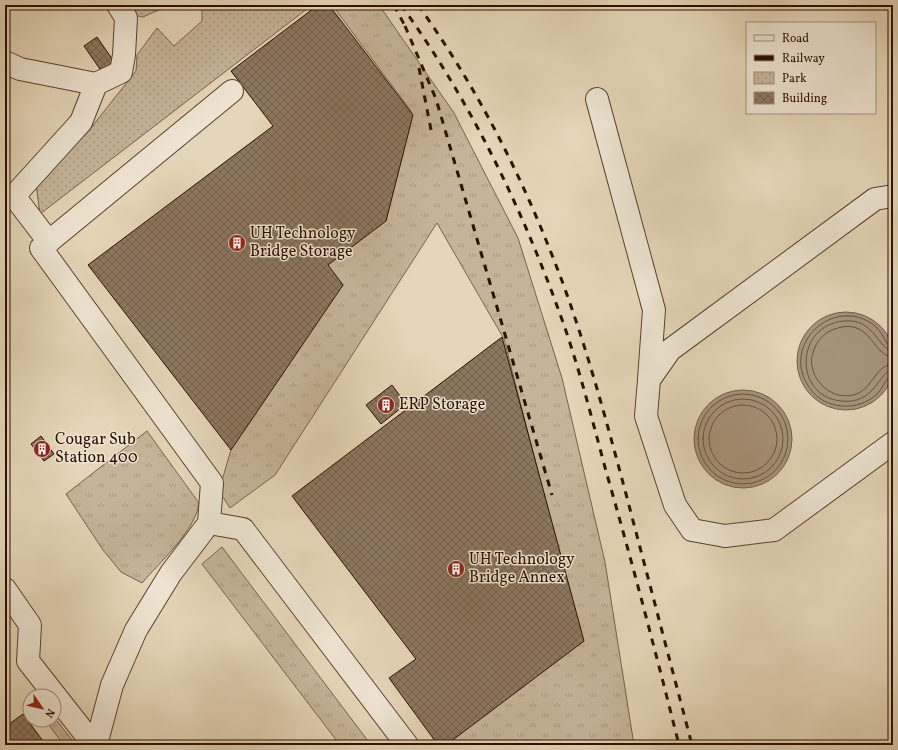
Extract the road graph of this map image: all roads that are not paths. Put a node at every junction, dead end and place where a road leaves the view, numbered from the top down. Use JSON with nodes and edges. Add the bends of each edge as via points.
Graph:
{"nodes":[{"id":1,"x":118,"y":5,"type":"edge"},
{"id":2,"x":5,"y":62,"type":"edge"},
{"id":3,"x":96,"y":84,"type":"junction"},
{"id":4,"x":232,"y":91,"type":"dead end"},
{"id":5,"x":598,"y":99,"type":"dead end"},
{"id":6,"x":10,"y":193,"type":"edge"},
{"id":7,"x":893,"y":196,"type":"edge"},
{"id":8,"x":49,"y":242,"type":"junction"},
{"id":9,"x":649,"y":380,"type":"junction"},
{"id":10,"x":893,"y":443,"type":"edge"},
{"id":11,"x":209,"y":523,"type":"junction"},
{"id":12,"x":5,"y":589,"type":"edge"},
{"id":13,"x":95,"y":745,"type":"edge"},
{"id":14,"x":407,"y":745,"type":"edge"}],
"edges":[{"from":1,"to":3,"type":"street","via":[[126,18],[124,55],[120,72]]},
{"from":2,"to":3,"type":"street","via":[[20,69]]},
{"from":3,"to":6,"type":"street","via":[[81,122]]},
{"from":4,"to":8,"type":"street"},
{"from":5,"to":9,"type":"street","via":[[654,310]]},
{"from":6,"to":8,"type":"street"},
{"from":7,"to":9,"type":"street","via":[[875,199],[670,350]]},
{"from":8,"to":11,"type":"street","via":[[41,248],[212,483]]},
{"from":9,"to":10,"type":"street","via":[[646,416],[675,505],[692,530],[725,536],[774,530]]},
{"from":11,"to":13,"type":"street","via":[[171,573],[136,630],[112,685]]},
{"from":11,"to":14,"type":"street","via":[[243,529]]},
{"from":12,"to":13,"type":"street","via":[[30,625],[28,660]]}]}
